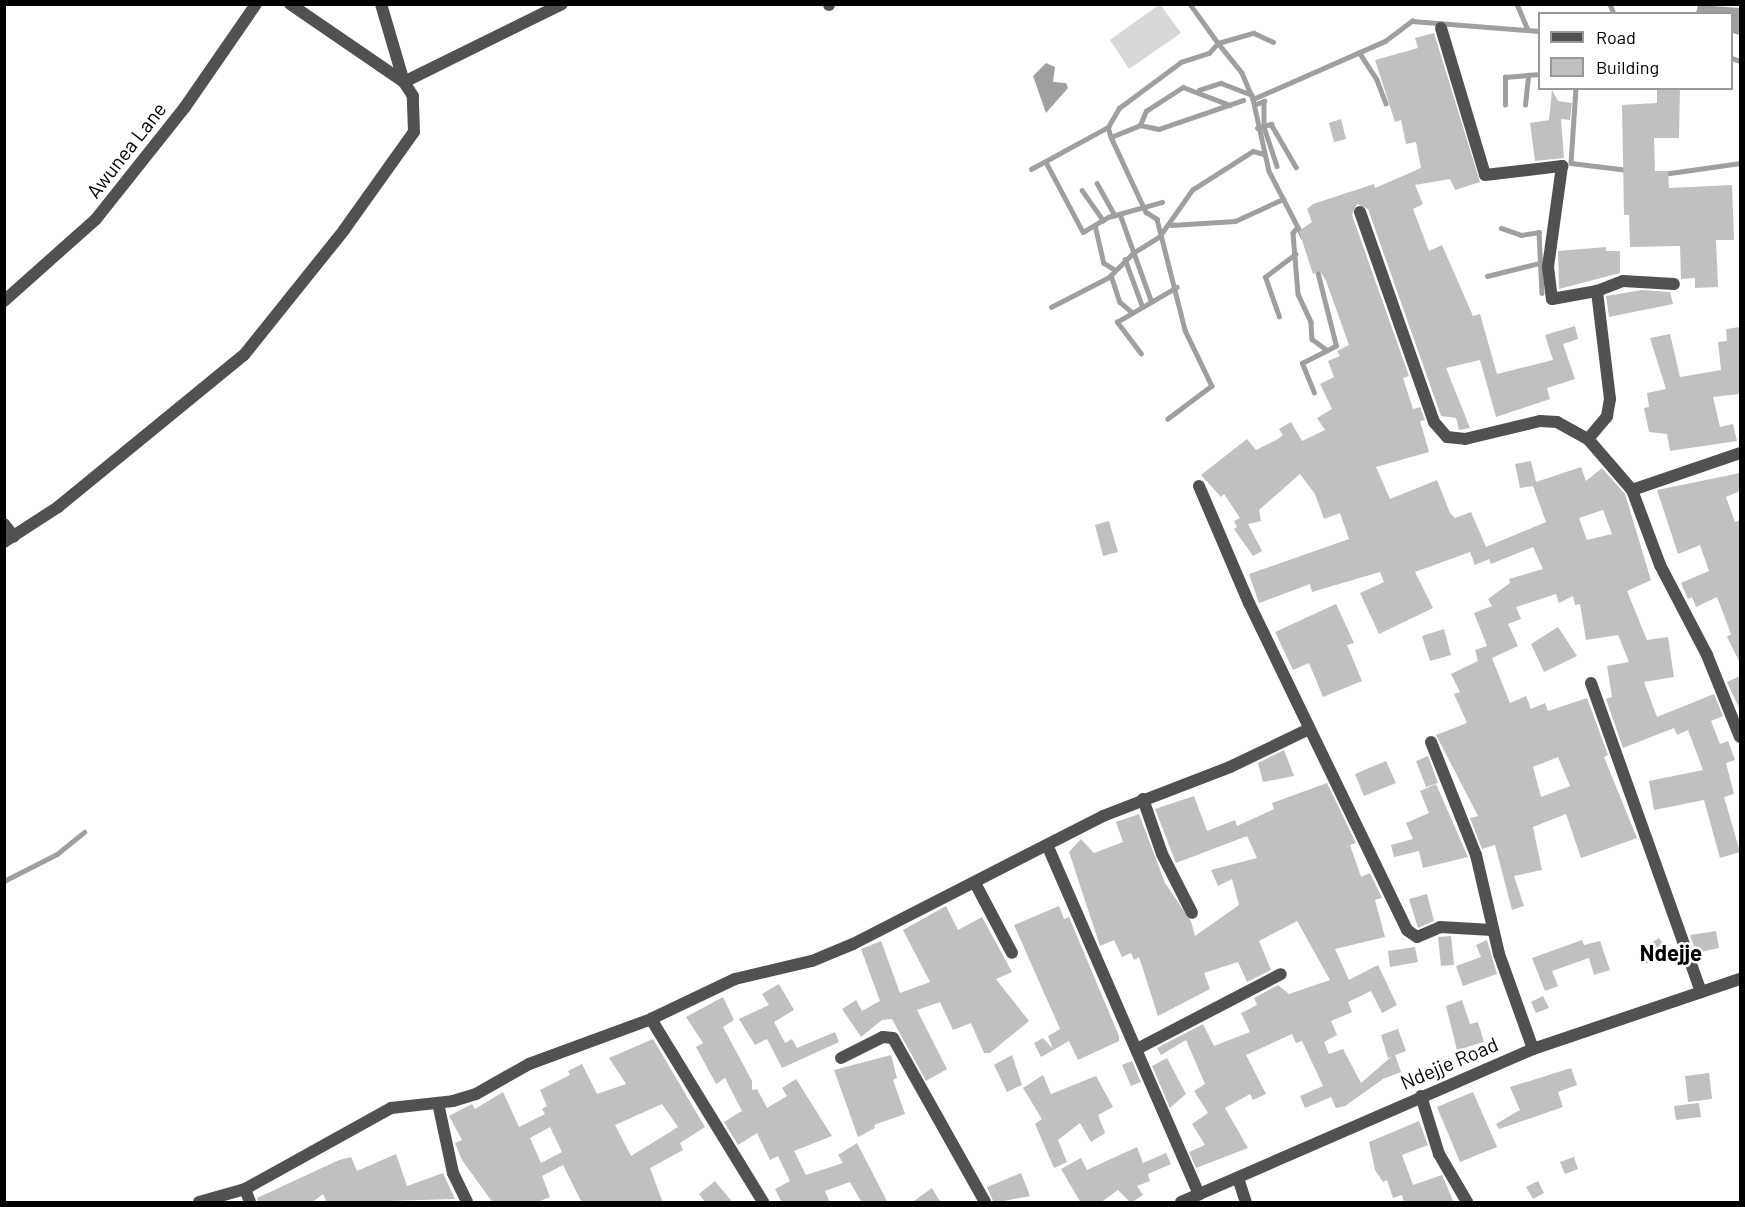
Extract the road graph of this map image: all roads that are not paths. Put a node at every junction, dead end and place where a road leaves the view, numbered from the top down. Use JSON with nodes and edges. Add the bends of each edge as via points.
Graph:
{"nodes":[{"id":1,"x":256,"y":4,"type":"edge"},
{"id":2,"x":290,"y":4,"type":"edge"},
{"id":3,"x":381,"y":4,"type":"edge"},
{"id":4,"x":562,"y":4,"type":"edge"},
{"id":5,"x":1441,"y":28,"type":"dead end"},
{"id":6,"x":404,"y":82,"type":"junction"},
{"id":7,"x":1360,"y":212,"type":"dead end"},
{"id":8,"x":1674,"y":284,"type":"dead end"},
{"id":9,"x":1597,"y":291,"type":"junction"},
{"id":10,"x":4,"y":301,"type":"edge"},
{"id":11,"x":1588,"y":439,"type":"junction"},
{"id":12,"x":1740,"y":453,"type":"edge"},
{"id":13,"x":1198,"y":486,"type":"dead end"},
{"id":14,"x":1632,"y":490,"type":"junction"},
{"id":15,"x":4,"y":524,"type":"edge"},
{"id":16,"x":9,"y":540,"type":"edge"},
{"id":17,"x":1591,"y":683,"type":"dead end"},
{"id":18,"x":1309,"y":729,"type":"junction"},
{"id":19,"x":1740,"y":737,"type":"edge"},
{"id":20,"x":1431,"y":742,"type":"dead end"},
{"id":21,"x":1143,"y":799,"type":"junction"},
{"id":22,"x":1048,"y":847,"type":"junction"},
{"id":23,"x":975,"y":883,"type":"junction"},
{"id":24,"x":1192,"y":913,"type":"dead end"},
{"id":25,"x":1492,"y":930,"type":"junction"},
{"id":26,"x":1012,"y":953,"type":"dead end"},
{"id":27,"x":1281,"y":974,"type":"dead end"},
{"id":28,"x":1740,"y":979,"type":"edge"},
{"id":29,"x":1701,"y":992,"type":"junction"},
{"id":30,"x":651,"y":1019,"type":"junction"},
{"id":31,"x":1137,"y":1049,"type":"junction"},
{"id":32,"x":1533,"y":1049,"type":"junction"},
{"id":33,"x":841,"y":1058,"type":"dead end"},
{"id":34,"x":1421,"y":1096,"type":"junction"},
{"id":35,"x":438,"y":1103,"type":"junction"},
{"id":36,"x":1238,"y":1178,"type":"junction"},
{"id":37,"x":245,"y":1189,"type":"junction"},
{"id":38,"x":1200,"y":1195,"type":"junction"},
{"id":39,"x":199,"y":1203,"type":"edge"},
{"id":40,"x":250,"y":1203,"type":"edge"},
{"id":41,"x":467,"y":1203,"type":"edge"},
{"id":42,"x":763,"y":1203,"type":"edge"},
{"id":43,"x":985,"y":1203,"type":"edge"},
{"id":44,"x":1181,"y":1203,"type":"edge"},
{"id":45,"x":1246,"y":1203,"type":"edge"},
{"id":46,"x":1467,"y":1203,"type":"edge"}],
"edges":[{"from":1,"to":10,"type":"street","name":"Awunea Lane","via":[[185,107],[96,219]]},
{"from":2,"to":6,"type":"street"},
{"from":3,"to":6,"type":"street"},
{"from":4,"to":6,"type":"street"},
{"from":5,"to":9,"type":"street","via":[[1485,175],[1562,166],[1548,267],[1552,299]]},
{"from":6,"to":16,"type":"street","via":[[413,96],[414,132],[344,230],[244,355],[168,420]]},
{"from":7,"to":11,"type":"street","via":[[1434,422],[1447,437],[1465,439],[1540,421],[1564,425]]},
{"from":8,"to":9,"type":"street","via":[[1623,281]]},
{"from":9,"to":11,"type":"street","via":[[1610,399],[1607,416]]},
{"from":11,"to":14,"type":"street"},
{"from":12,"to":14,"type":"street"},
{"from":13,"to":18,"type":"street"},
{"from":14,"to":19,"type":"street","via":[[1660,565],[1707,655]]},
{"from":15,"to":16,"type":"street"},
{"from":17,"to":29,"type":"street"},
{"from":18,"to":21,"type":"street","via":[[1230,768]]},
{"from":18,"to":25,"type":"street","via":[[1412,937],[1440,927]]},
{"from":20,"to":25,"type":"street","via":[[1476,855]]},
{"from":21,"to":22,"type":"street"},
{"from":21,"to":24,"type":"street","via":[[1162,854]]},
{"from":22,"to":23,"type":"street"},
{"from":22,"to":31,"type":"street"},
{"from":23,"to":26,"type":"street"},
{"from":23,"to":30,"type":"street","via":[[853,944],[812,961],[735,980]]},
{"from":25,"to":32,"type":"street"},
{"from":27,"to":31,"type":"street"},
{"from":28,"to":29,"type":"street","name":"Ndejje Road"},
{"from":29,"to":32,"type":"street","name":"Ndejje Road"},
{"from":30,"to":35,"type":"street","via":[[530,1064],[476,1094]]},
{"from":30,"to":42,"type":"street"},
{"from":31,"to":38,"type":"street"},
{"from":32,"to":34,"type":"street","name":"Ndejje Road"},
{"from":33,"to":43,"type":"street","via":[[883,1037],[893,1038]]},
{"from":34,"to":36,"type":"street","name":"Ndejje Road"},
{"from":34,"to":46,"type":"street","via":[[1439,1154]]},
{"from":35,"to":37,"type":"street","via":[[391,1108]]},
{"from":35,"to":41,"type":"street","via":[[453,1173]]},
{"from":36,"to":38,"type":"street","name":"Ndejje Road"},
{"from":36,"to":45,"type":"street"},
{"from":37,"to":39,"type":"street"},
{"from":37,"to":40,"type":"street"},
{"from":38,"to":44,"type":"street","name":"Ndejje Road"}]}
